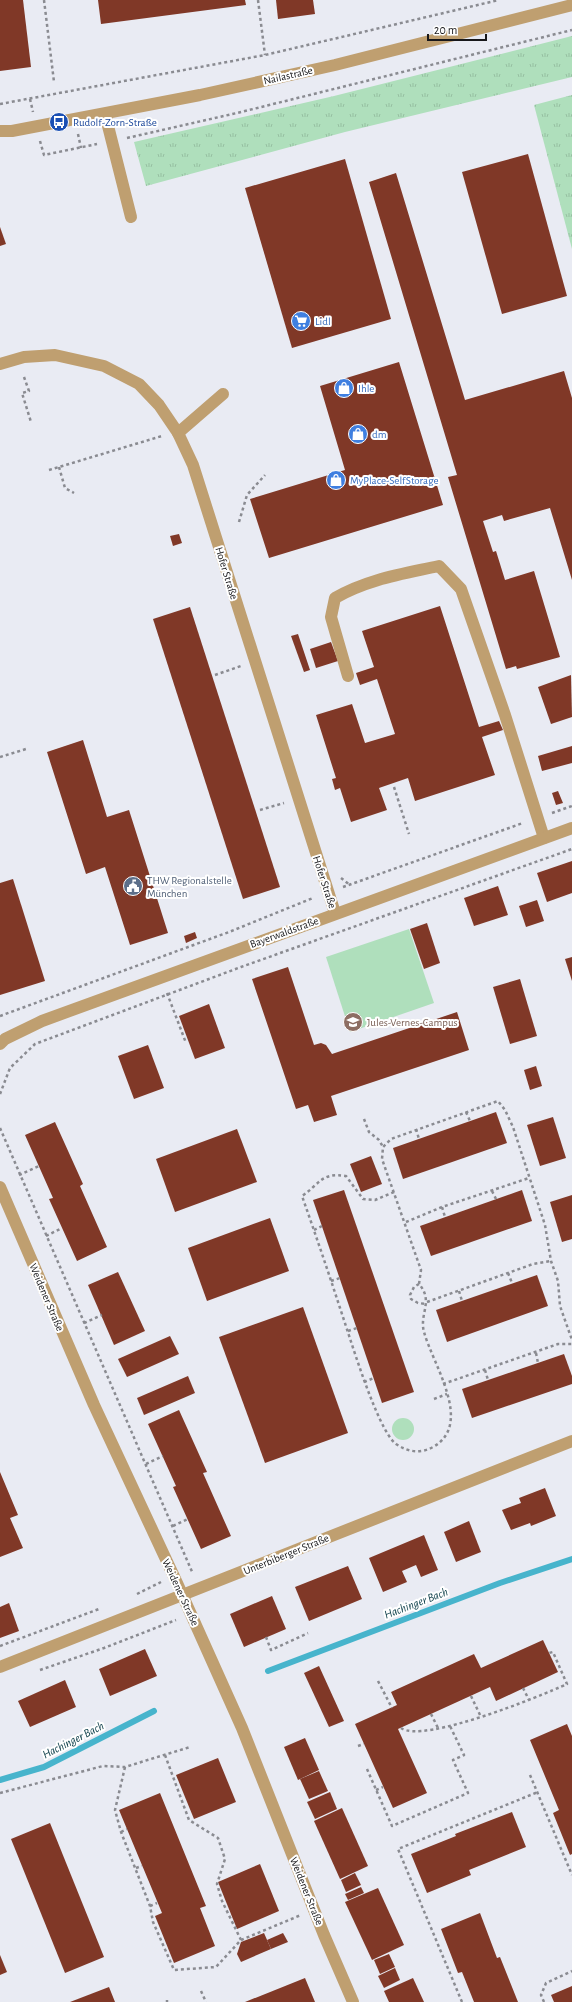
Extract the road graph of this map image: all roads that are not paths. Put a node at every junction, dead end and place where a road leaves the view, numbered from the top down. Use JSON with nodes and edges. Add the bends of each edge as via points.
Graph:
{"nodes":[{"id":1,"x":572,"y":5,"type":"edge"},
{"id":2,"x":105,"y":114,"type":"junction"},
{"id":3,"x":0,"y":131,"type":"edge"},
{"id":4,"x":131,"y":217,"type":"dead end"},
{"id":5,"x":0,"y":364,"type":"edge"},
{"id":6,"x":223,"y":394,"type":"dead end"},
{"id":7,"x":178,"y":433,"type":"junction"},
{"id":8,"x":348,"y":676,"type":"dead end"},
{"id":9,"x":572,"y":828,"type":"edge"},
{"id":10,"x":544,"y":838,"type":"junction"},
{"id":11,"x":335,"y":913,"type":"junction"},
{"id":12,"x":0,"y":1044,"type":"edge"},
{"id":13,"x":0,"y":1186,"type":"edge"},
{"id":14,"x":572,"y":1441,"type":"edge"},
{"id":15,"x":182,"y":1595,"type":"junction"},
{"id":16,"x":0,"y":1667,"type":"edge"},
{"id":17,"x":353,"y":2002,"type":"edge"}],
"edges":[{"from":1,"to":2,"type":"street","name":"Nailastraße","via":[[335,65]]},
{"from":2,"to":3,"type":"street","name":"Nailastraße"},
{"from":2,"to":4,"type":"street"},
{"from":5,"to":7,"type":"street","name":"Hofer Straße","via":[[24,356],[55,355],[104,366],[139,384],[159,405]]},
{"from":6,"to":7,"type":"street"},
{"from":7,"to":11,"type":"street","name":"Hofer Straße","via":[[193,465]]},
{"from":8,"to":10,"type":"street","via":[[331,617],[335,598],[355,587],[385,577],[439,566],[461,589]]},
{"from":9,"to":10,"type":"street","name":"Bayerwaldstraße"},
{"from":10,"to":11,"type":"street","name":"Bayerwaldstraße"},
{"from":11,"to":12,"type":"street","name":"Bayerwaldstraße","via":[[42,1021],[4,1039]]},
{"from":13,"to":15,"type":"street","name":"Weidener Straße","via":[[94,1405]]},
{"from":14,"to":15,"type":"street","name":"Unterbiberger Straße"},
{"from":15,"to":16,"type":"street","name":"Unterbiberger Straße"},
{"from":15,"to":17,"type":"street","name":"Weidener Straße","via":[[242,1728]]}]}
